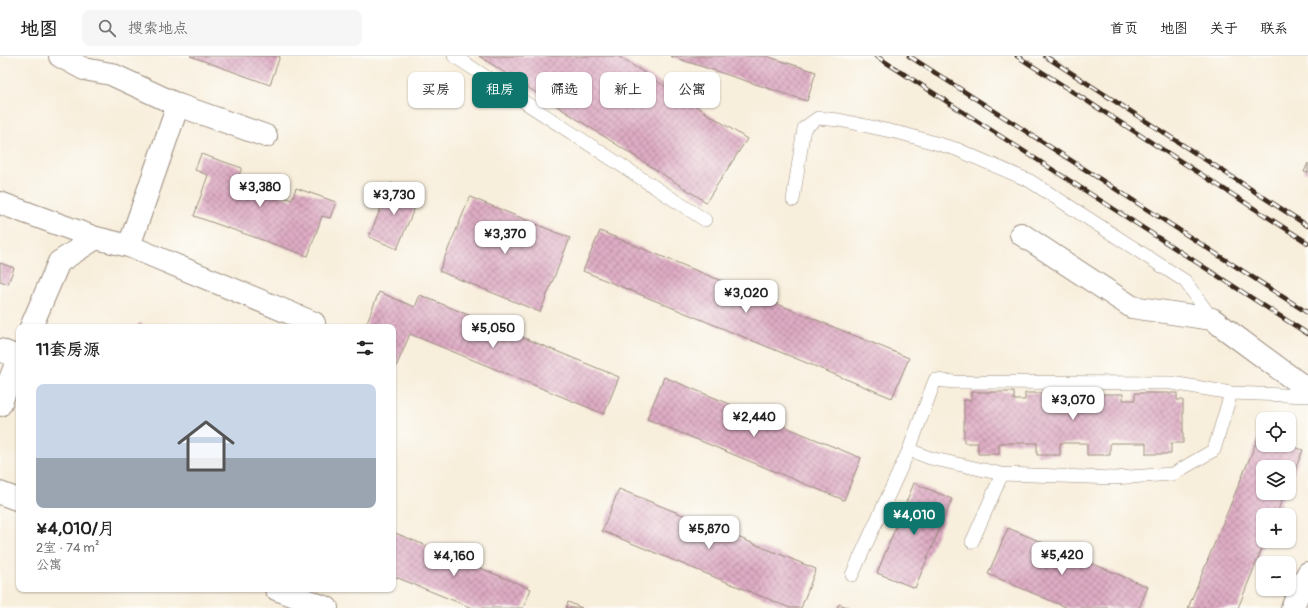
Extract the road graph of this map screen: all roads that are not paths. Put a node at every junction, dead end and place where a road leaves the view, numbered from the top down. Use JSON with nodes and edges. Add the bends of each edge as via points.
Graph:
{"nodes":[{"id":1,"x":60,"y":56,"type":"edge"},
{"id":2,"x":454,"y":56,"type":"edge"},
{"id":3,"x":178,"y":106,"type":"junction"},
{"id":4,"x":266,"y":136,"type":"dead end"},
{"id":5,"x":793,"y":200,"type":"dead end"},
{"id":6,"x":0,"y":203,"type":"edge"},
{"id":7,"x":705,"y":220,"type":"dead end"},
{"id":8,"x":1020,"y":234,"type":"dead end"},
{"id":9,"x":96,"y":238,"type":"junction"},
{"id":10,"x":129,"y":246,"type":"junction"},
{"id":11,"x":1212,"y":319,"type":"junction"},
{"id":12,"x":314,"y":323,"type":"dead end"},
{"id":13,"x":32,"y":324,"type":"edge"},
{"id":14,"x":0,"y":350,"type":"edge"},
{"id":15,"x":16,"y":356,"type":"edge"},
{"id":16,"x":16,"y":365,"type":"edge"},
{"id":17,"x":1308,"y":390,"type":"edge"},
{"id":18,"x":1232,"y":393,"type":"junction"},
{"id":19,"x":1308,"y":396,"type":"edge"},
{"id":20,"x":0,"y":405,"type":"edge"},
{"id":21,"x":909,"y":450,"type":"junction"},
{"id":22,"x":1002,"y":474,"type":"junction"},
{"id":23,"x":0,"y":493,"type":"edge"},
{"id":24,"x":16,"y":499,"type":"edge"},
{"id":25,"x":972,"y":542,"type":"dead end"},
{"id":26,"x":1308,"y":573,"type":"edge"},
{"id":27,"x":852,"y":575,"type":"dead end"},
{"id":28,"x":282,"y":597,"type":"edge"},
{"id":29,"x":327,"y":608,"type":"edge"},
{"id":30,"x":1292,"y":608,"type":"edge"}],
"edges":[{"from":1,"to":3,"type":"street","via":[[84,69],[111,74]]},
{"from":2,"to":7,"type":"lane"},
{"from":3,"to":4,"type":"street"},
{"from":3,"to":10,"type":"street"},
{"from":5,"to":11,"type":"lane","via":[[804,128],[818,118],[839,120],[956,149],[1030,181],[1185,281]]},
{"from":6,"to":9,"type":"street"},
{"from":8,"to":11,"type":"street","via":[[1132,307]]},
{"from":9,"to":10,"type":"street"},
{"from":9,"to":13,"type":"street","via":[[59,262]]},
{"from":10,"to":12,"type":"street"},
{"from":11,"to":17,"type":"street"},
{"from":14,"to":15,"type":"street"},
{"from":16,"to":20,"type":"street"},
{"from":18,"to":19,"type":"lane"},
{"from":18,"to":21,"type":"lane","via":[[1172,383],[935,380]]},
{"from":18,"to":22,"type":"lane","via":[[1214,450],[1173,474],[1114,478]]},
{"from":21,"to":22,"type":"lane","via":[[930,458]]},
{"from":21,"to":27,"type":"lane"},
{"from":22,"to":25,"type":"lane"},
{"from":23,"to":24,"type":"street"},
{"from":26,"to":30,"type":"street"},
{"from":28,"to":29,"type":"street"}]}
